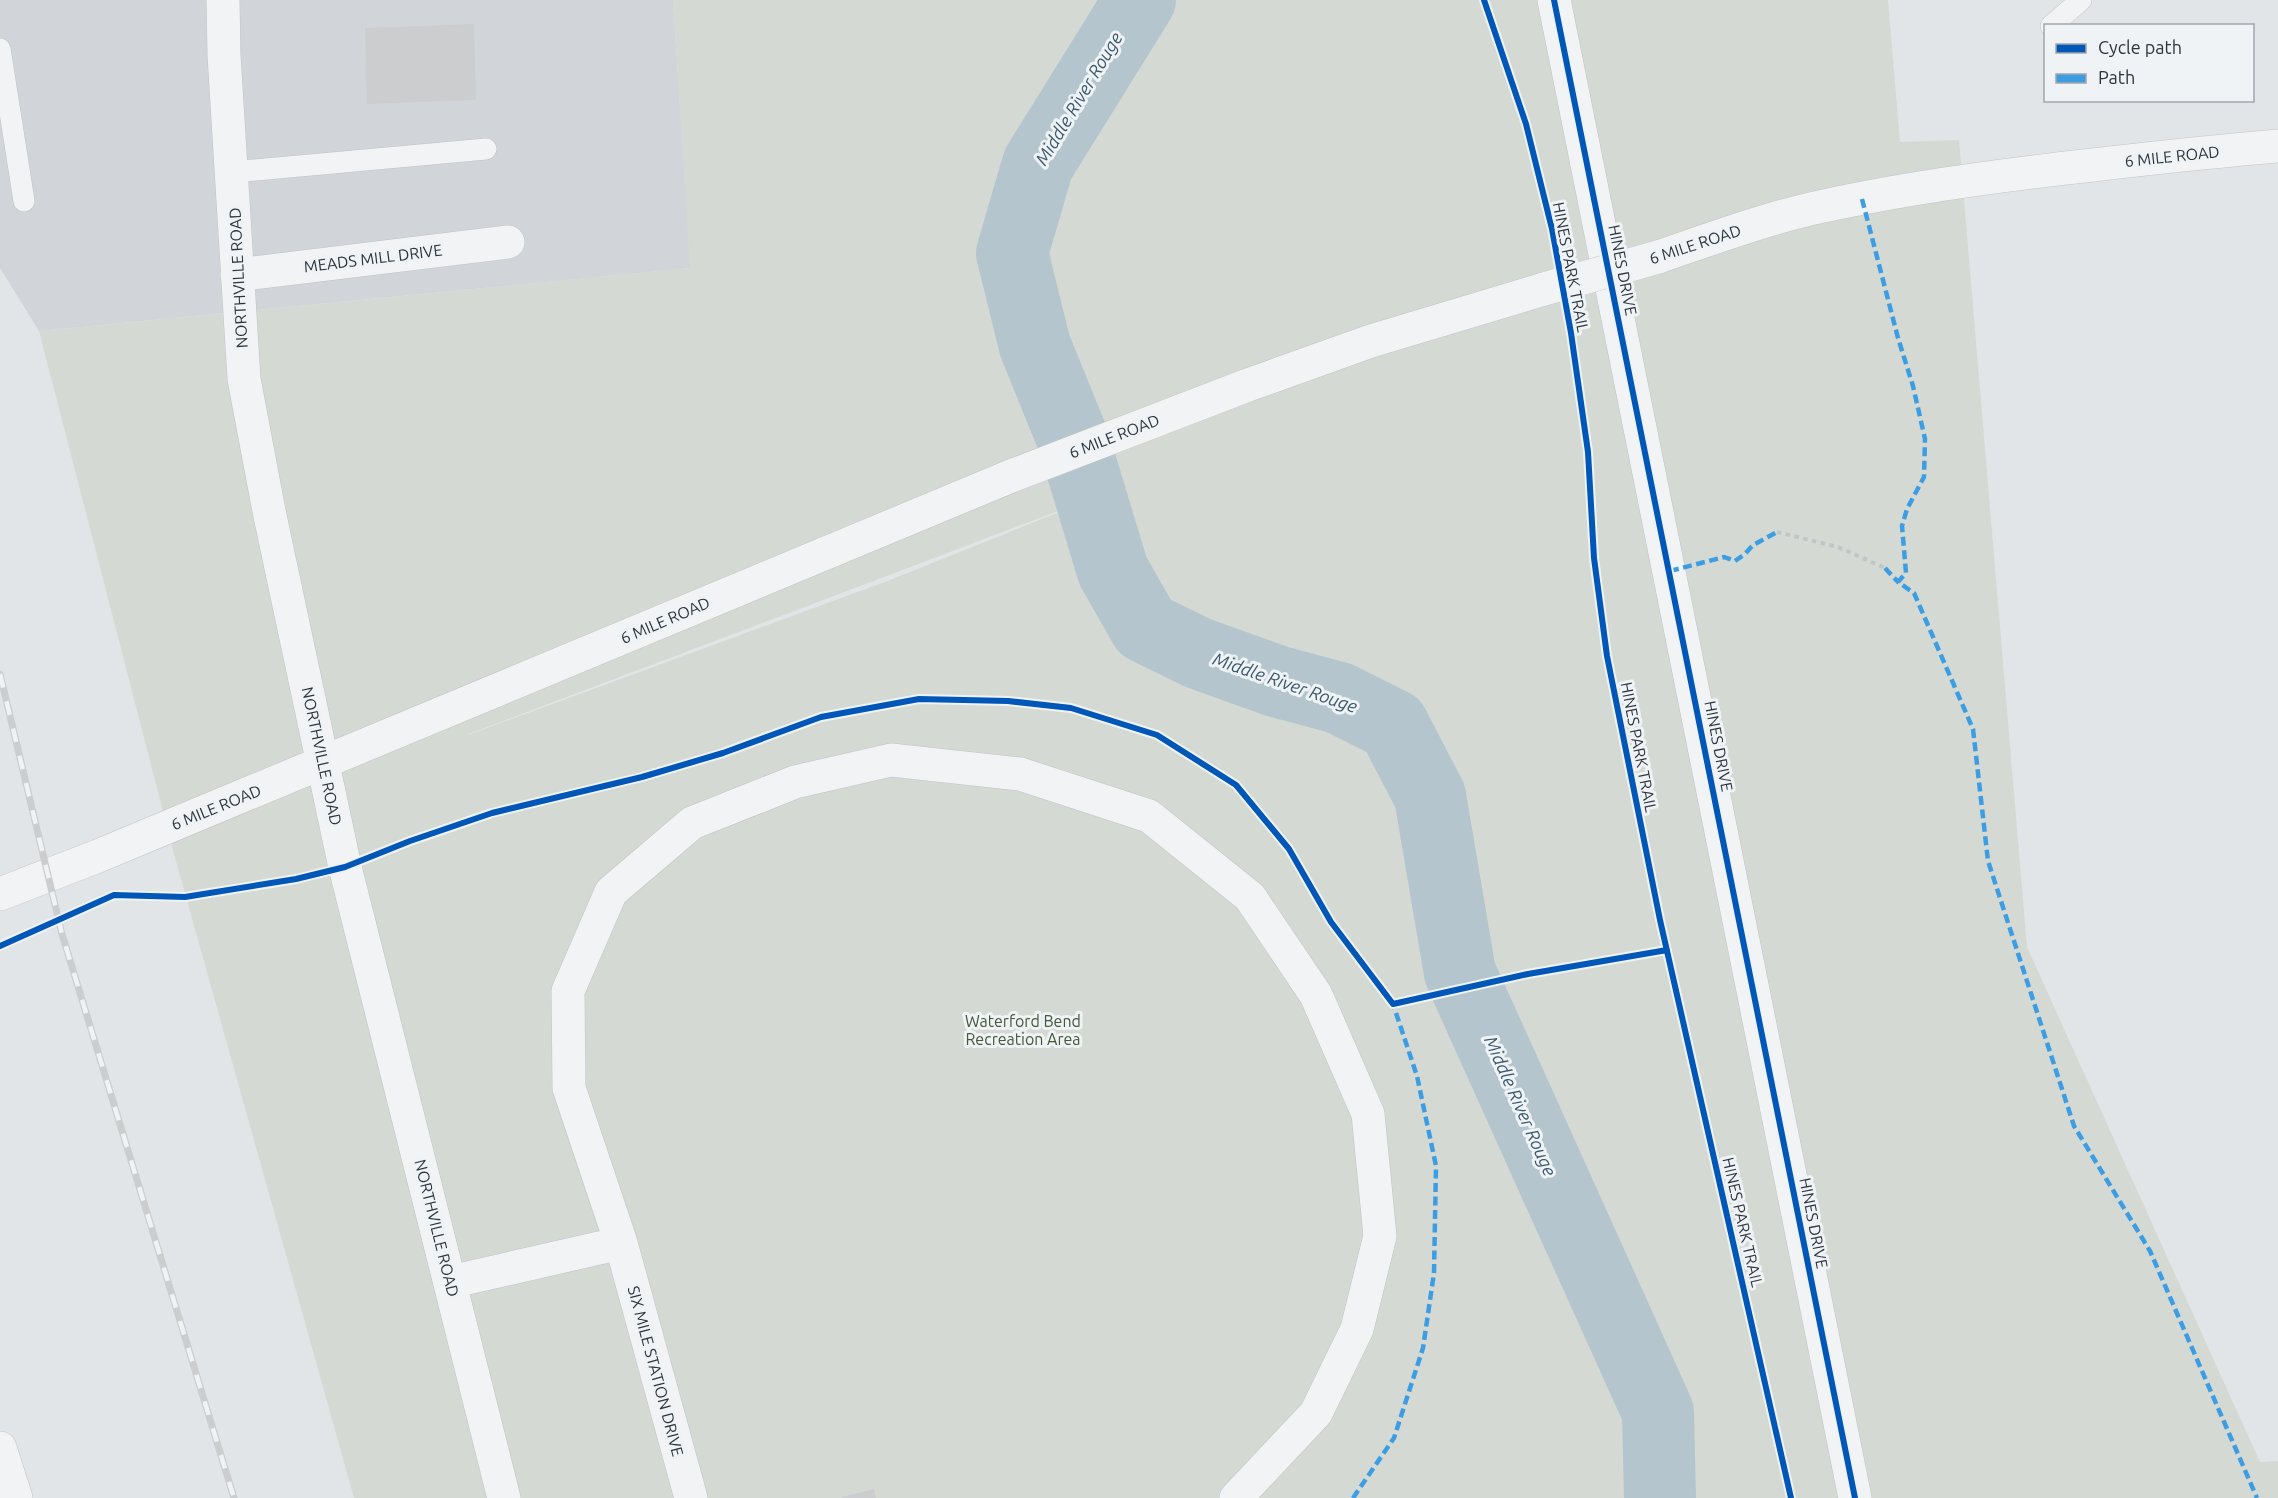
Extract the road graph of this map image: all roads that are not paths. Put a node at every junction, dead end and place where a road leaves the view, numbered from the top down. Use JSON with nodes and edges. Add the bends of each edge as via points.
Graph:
{"nodes":[{"id":1,"x":223,"y":0,"type":"edge"},
{"id":2,"x":1554,"y":0,"type":"edge"},
{"id":3,"x":2081,"y":0,"type":"edge"},
{"id":4,"x":2053,"y":24,"type":"edge"},
{"id":5,"x":0,"y":49,"type":"edge"},
{"id":6,"x":2278,"y":146,"type":"edge"},
{"id":7,"x":486,"y":149,"type":"dead end"},
{"id":8,"x":233,"y":172,"type":"junction"},
{"id":9,"x":24,"y":201,"type":"dead end"},
{"id":10,"x":508,"y":242,"type":"dead end"},
{"id":11,"x":237,"y":275,"type":"junction"},
{"id":12,"x":324,"y":762,"type":"junction"},
{"id":13,"x":0,"y":894,"type":"edge"},
{"id":14,"x":621,"y":1243,"type":"junction"},
{"id":15,"x":450,"y":1282,"type":"junction"},
{"id":16,"x":0,"y":1448,"type":"edge"},
{"id":17,"x":16,"y":1498,"type":"edge"},
{"id":18,"x":504,"y":1498,"type":"edge"},
{"id":19,"x":691,"y":1498,"type":"edge"},
{"id":20,"x":1236,"y":1498,"type":"edge"},
{"id":21,"x":1855,"y":1498,"type":"edge"}],
"edges":[{"from":1,"to":8,"type":"street","name":"NORTHVILLE ROAD"},
{"from":2,"to":21,"type":"street","name":"HINES DRIVE"},
{"from":3,"to":4,"type":"lane"},
{"from":5,"to":9,"type":"lane"},
{"from":6,"to":12,"type":"street","name":"6 MILE ROAD","bridge":true,"via":[[2024,173],[1817,207],[1371,341],[1011,476]]},
{"from":7,"to":8,"type":"lane"},
{"from":8,"to":11,"type":"street","name":"NORTHVILLE ROAD"},
{"from":10,"to":11,"type":"street","name":"MEADS MILL DRIVE"},
{"from":11,"to":12,"type":"street","name":"NORTHVILLE ROAD","via":[[244,380]]},
{"from":12,"to":13,"type":"street","name":"6 MILE ROAD"},
{"from":12,"to":15,"type":"street","name":"NORTHVILLE ROAD","via":[[345,867]]},
{"from":14,"to":15,"type":"street"},
{"from":14,"to":19,"type":"street","name":"SIX MILE STATION DRIVE"},
{"from":14,"to":20,"type":"street","name":"SIX MILE STATION DRIVE","via":[[569,1088],[568,991],[611,892],[692,823],[795,782],[891,760],[1020,774],[1149,816],[1250,897],[1316,995],[1368,1114],[1380,1236],[1357,1329],[1316,1413]]},
{"from":15,"to":18,"type":"street","name":"NORTHVILLE ROAD"},
{"from":16,"to":17,"type":"street"}]}
